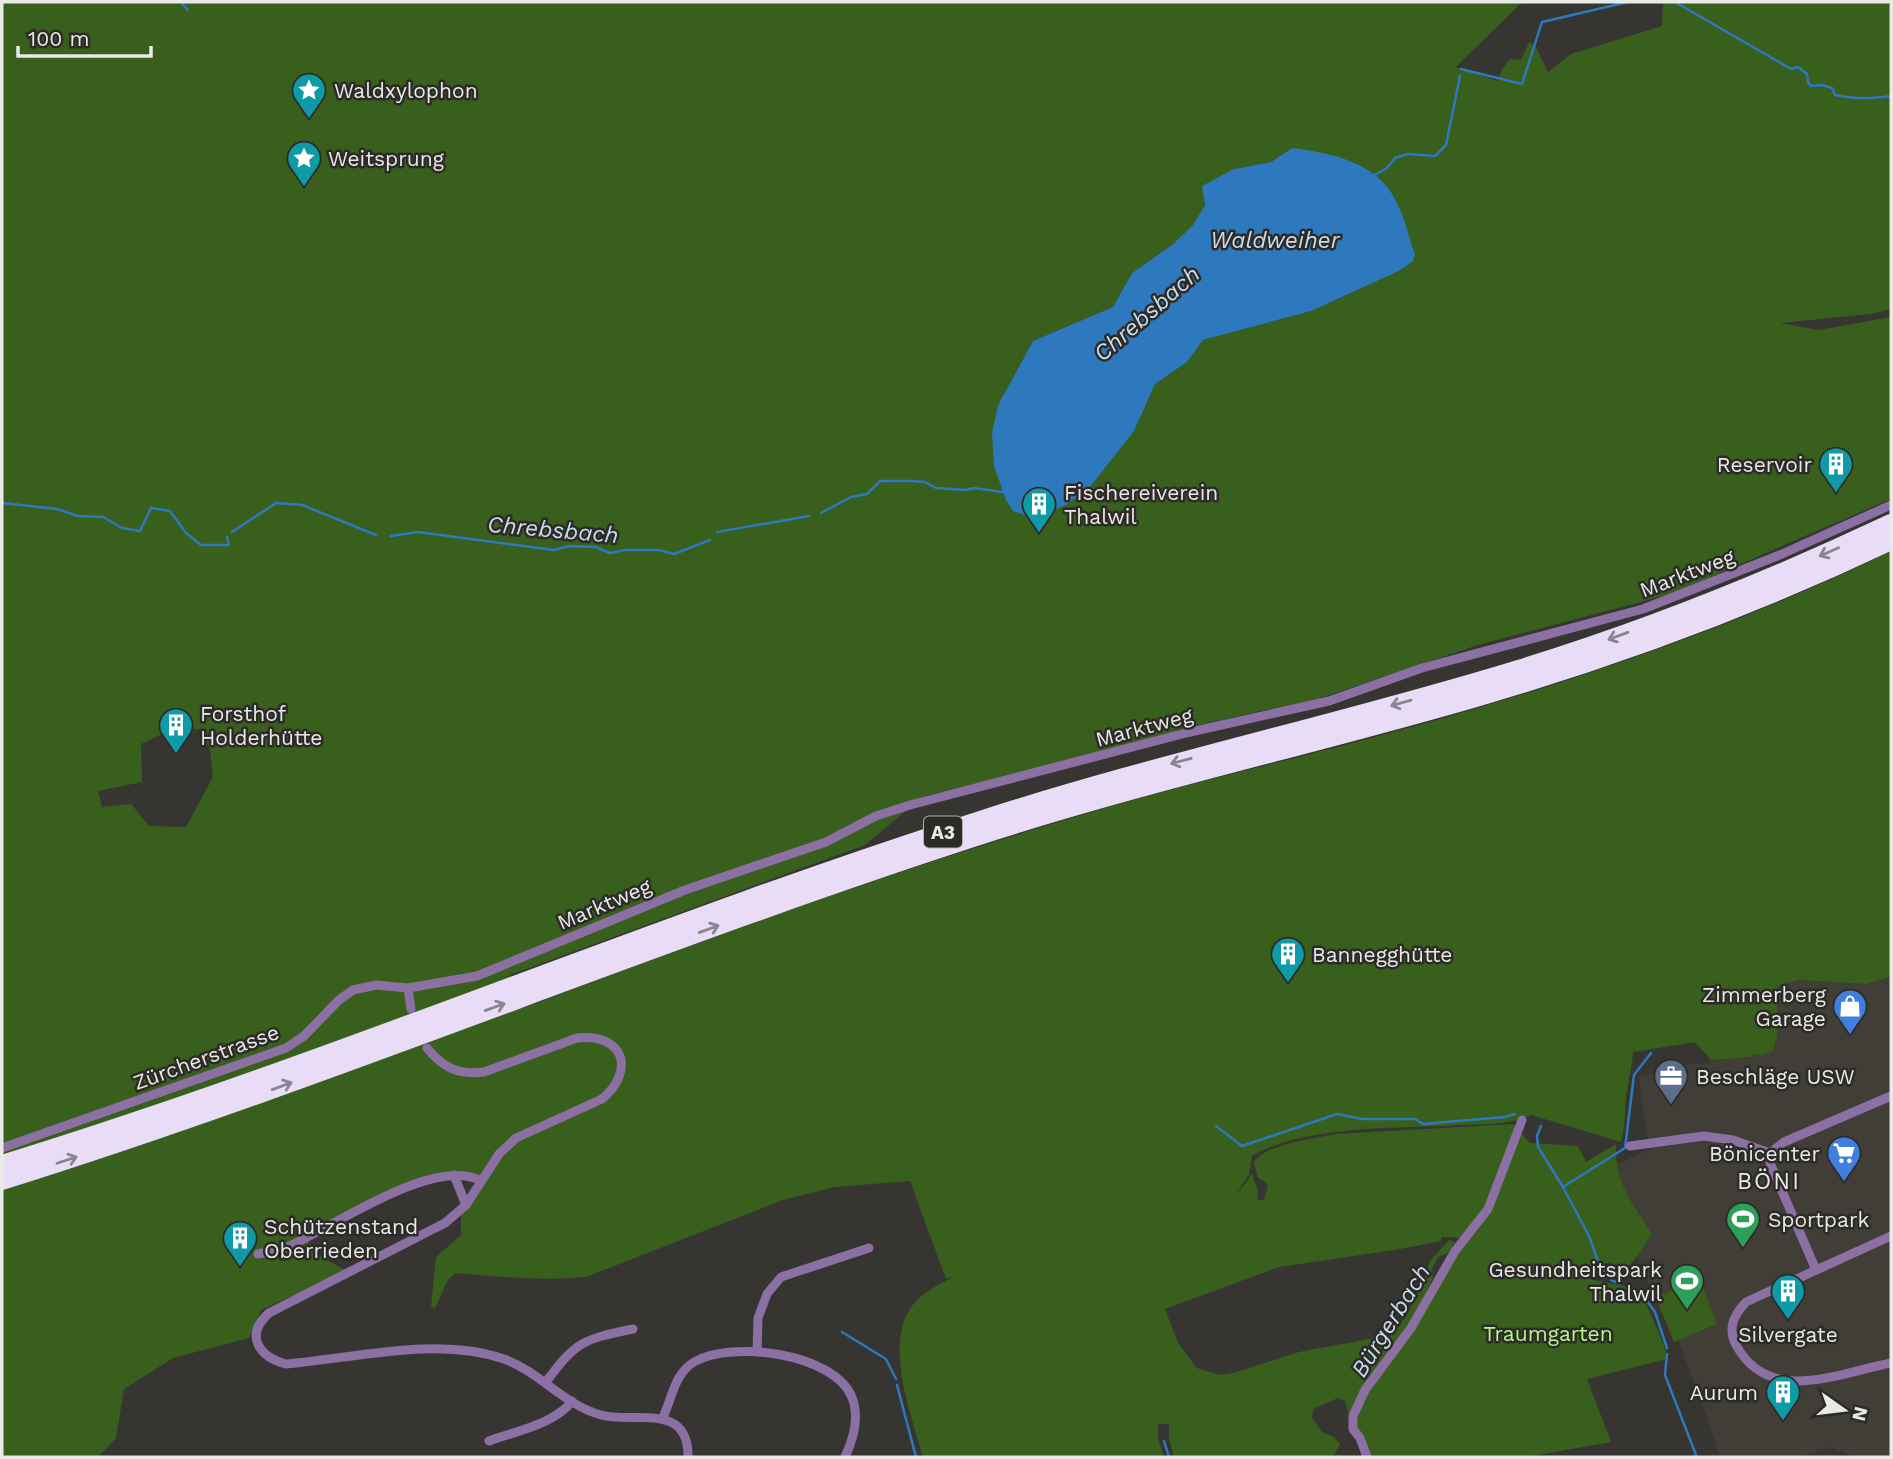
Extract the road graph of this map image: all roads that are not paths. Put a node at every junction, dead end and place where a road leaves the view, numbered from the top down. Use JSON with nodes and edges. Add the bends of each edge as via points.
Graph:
{"nodes":[{"id":1,"x":1891,"y":505,"type":"edge"},
{"id":2,"x":1891,"y":523,"type":"edge"},
{"id":3,"x":1891,"y":541,"type":"edge"},
{"id":4,"x":408,"y":988,"type":"junction"},
{"id":5,"x":411,"y":1009,"type":"dead end"},
{"id":6,"x":427,"y":1048,"type":"dead end"},
{"id":7,"x":1891,"y":1096,"type":"edge"},
{"id":8,"x":1522,"y":1120,"type":"dead end"},
{"id":9,"x":1630,"y":1146,"type":"dead end"},
{"id":10,"x":2,"y":1148,"type":"edge"},
{"id":11,"x":1770,"y":1153,"type":"junction"},
{"id":12,"x":2,"y":1164,"type":"edge"},
{"id":13,"x":454,"y":1175,"type":"junction"},
{"id":14,"x":2,"y":1181,"type":"edge"},
{"id":15,"x":481,"y":1181,"type":"junction"},
{"id":16,"x":466,"y":1205,"type":"junction"},
{"id":17,"x":1891,"y":1236,"type":"edge"},
{"id":18,"x":869,"y":1248,"type":"dead end"},
{"id":19,"x":258,"y":1254,"type":"dead end"},
{"id":20,"x":1816,"y":1270,"type":"junction"},
{"id":21,"x":633,"y":1329,"type":"dead end"},
{"id":22,"x":757,"y":1352,"type":"junction"},
{"id":23,"x":1891,"y":1363,"type":"edge"},
{"id":24,"x":546,"y":1382,"type":"junction"},
{"id":25,"x":572,"y":1401,"type":"junction"},
{"id":26,"x":663,"y":1417,"type":"junction"},
{"id":27,"x":489,"y":1441,"type":"dead end"},
{"id":28,"x":688,"y":1457,"type":"edge"},
{"id":29,"x":845,"y":1457,"type":"edge"},
{"id":30,"x":1367,"y":1457,"type":"edge"}],
"edges":[{"from":1,"to":4,"type":"street","name":"Marktweg","via":[[1643,609],[1422,668],[1329,701],[910,805],[825,842],[685,890],[477,976]]},
{"from":2,"to":12,"type":"highway","number":"A3","one_way":true,"via":[[1757,583],[1600,642],[1421,697],[1087,787],[902,845],[179,1105]]},
{"from":14,"to":3,"type":"highway","number":"A3","one_way":true,"via":[[215,1110],[945,847],[1101,799],[1469,700],[1615,654],[1769,595]]},
{"from":4,"to":5,"type":"street"},
{"from":4,"to":10,"type":"street","name":"Zürcherstrasse","via":[[376,985],[353,990],[295,1044]]},
{"from":6,"to":15,"type":"street","via":[[438,1062],[473,1073],[577,1038],[593,1036],[616,1049],[622,1064],[613,1090],[602,1100],[516,1138]]},
{"from":7,"to":11,"type":"street","via":[[1784,1142]]},
{"from":8,"to":30,"type":"street","via":[[1488,1209],[1455,1251],[1353,1416],[1353,1429]]},
{"from":9,"to":11,"type":"street","via":[[1704,1136]]},
{"from":11,"to":20,"type":"street","via":[[1770,1163]]},
{"from":13,"to":15,"type":"street"},
{"from":13,"to":16,"type":"street"},
{"from":13,"to":19,"type":"street","via":[[425,1180],[283,1248]]},
{"from":15,"to":16,"type":"street"},
{"from":16,"to":24,"type":"street","via":[[437,1228],[269,1312],[257,1334],[261,1352],[286,1364],[450,1348],[506,1360]]},
{"from":17,"to":20,"type":"street"},
{"from":18,"to":22,"type":"street","via":[[781,1277],[767,1294],[758,1318]]},
{"from":20,"to":23,"type":"street","via":[[1746,1302],[1733,1319],[1732,1334],[1744,1358],[1765,1376],[1795,1382]]},
{"from":21,"to":24,"type":"street","via":[[582,1343],[566,1355]]},
{"from":22,"to":26,"type":"street","via":[[718,1354],[693,1363],[676,1382]]},
{"from":22,"to":29,"type":"street","via":[[810,1364],[833,1375],[847,1389],[856,1421]]},
{"from":24,"to":25,"type":"street"},
{"from":25,"to":26,"type":"street","via":[[606,1416]]},
{"from":25,"to":27,"type":"street","via":[[552,1419]]},
{"from":26,"to":28,"type":"street","via":[[684,1436]]}]}
